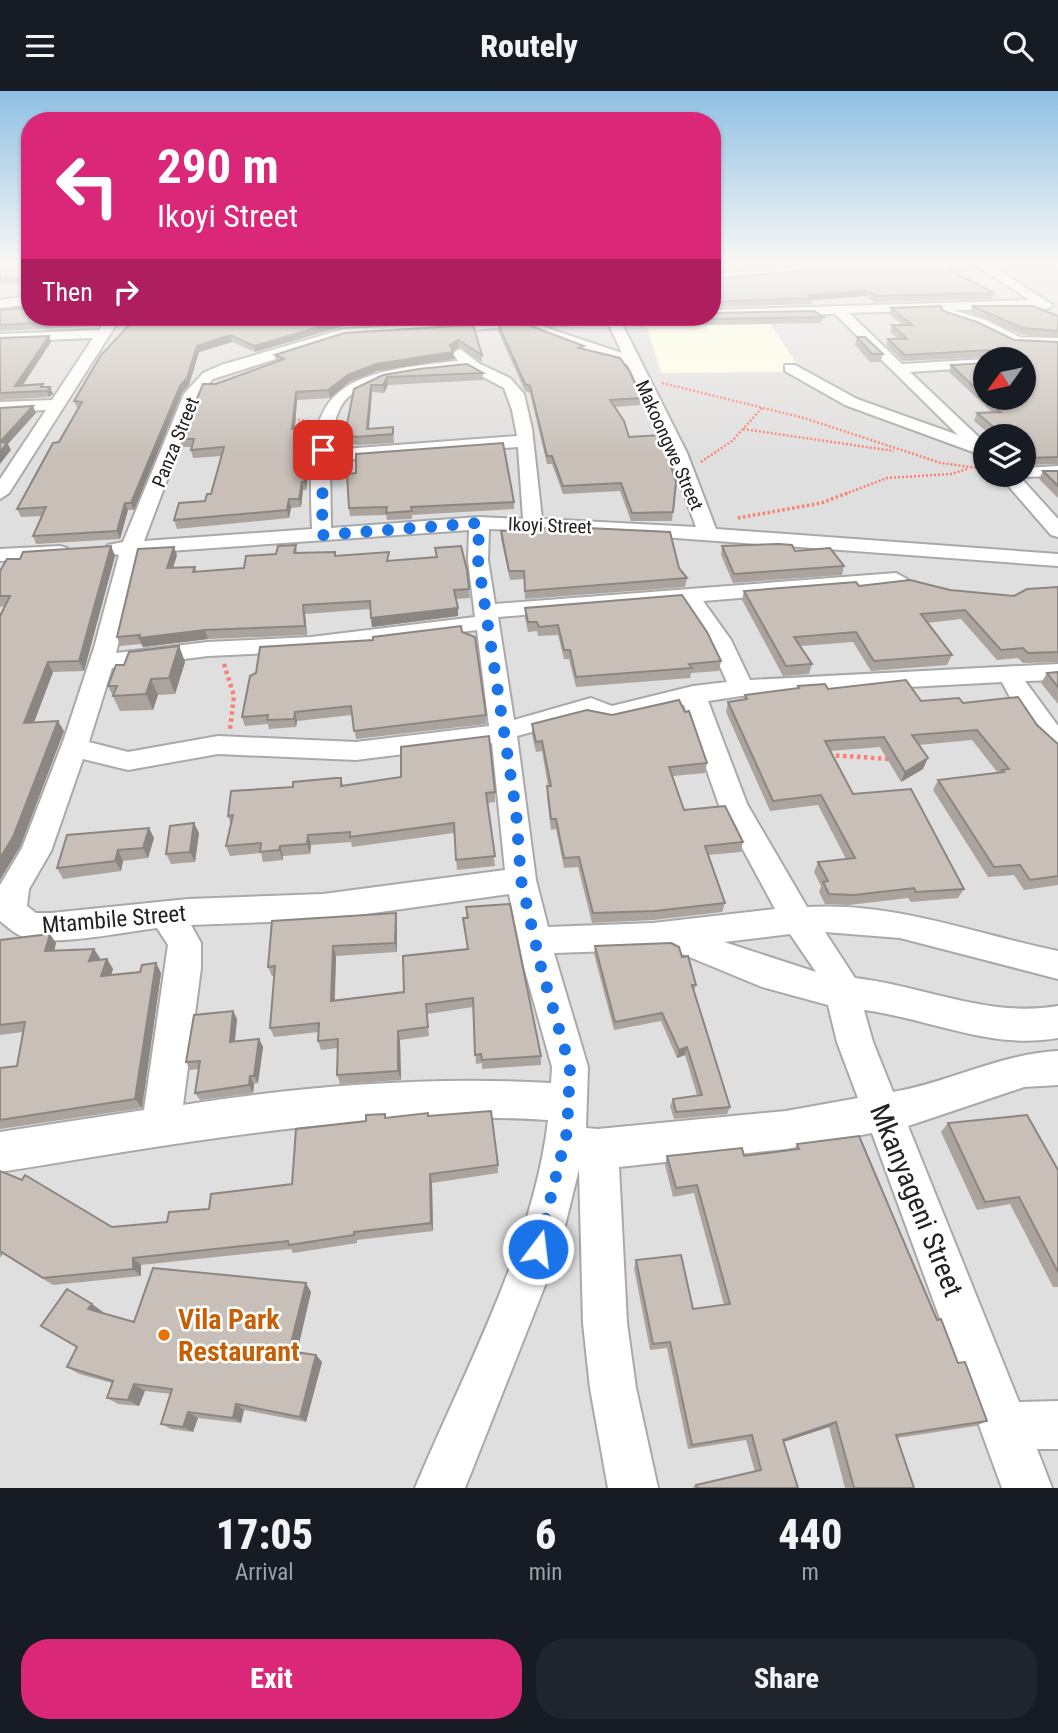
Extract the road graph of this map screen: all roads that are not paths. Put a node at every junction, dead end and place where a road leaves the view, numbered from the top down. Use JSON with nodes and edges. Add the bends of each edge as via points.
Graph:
{"nodes":[{"id":1,"x":105,"y":328,"type":"edge"},
{"id":2,"x":379,"y":328,"type":"edge"},
{"id":3,"x":457,"y":328,"type":"edge"},
{"id":4,"x":536,"y":328,"type":"edge"},
{"id":5,"x":601,"y":328,"type":"edge"},
{"id":6,"x":618,"y":328,"type":"edge"},
{"id":7,"x":858,"y":328,"type":"edge"},
{"id":8,"x":991,"y":328,"type":"edge"},
{"id":9,"x":100,"y":334,"type":"junction"},
{"id":10,"x":0,"y":338,"type":"edge"},
{"id":11,"x":565,"y":338,"type":"junction"},
{"id":12,"x":1058,"y":342,"type":"edge"},
{"id":13,"x":472,"y":364,"type":"junction"},
{"id":14,"x":973,"y":364,"type":"edge"},
{"id":15,"x":790,"y":368,"type":"dead end"},
{"id":16,"x":901,"y":368,"type":"junction"},
{"id":17,"x":637,"y":370,"type":"junction"},
{"id":18,"x":54,"y":405,"type":"junction"},
{"id":19,"x":0,"y":407,"type":"edge"},
{"id":20,"x":973,"y":440,"type":"edge"},
{"id":21,"x":524,"y":441,"type":"junction"},
{"id":22,"x":973,"y":448,"type":"edge"},
{"id":23,"x":322,"y":456,"type":"junction"},
{"id":24,"x":1058,"y":471,"type":"edge"},
{"id":25,"x":1036,"y":472,"type":"edge"},
{"id":26,"x":1019,"y":487,"type":"edge"},
{"id":27,"x":0,"y":493,"type":"edge"},
{"id":28,"x":479,"y":523,"type":"junction"},
{"id":29,"x":533,"y":524,"type":"junction"},
{"id":30,"x":707,"y":529,"type":"junction"},
{"id":31,"x":1058,"y":531,"type":"edge"},
{"id":32,"x":322,"y":535,"type":"junction"},
{"id":33,"x":818,"y":543,"type":"junction"},
{"id":34,"x":131,"y":548,"type":"junction"},
{"id":35,"x":0,"y":555,"type":"edge"},
{"id":36,"x":1058,"y":560,"type":"edge"},
{"id":37,"x":897,"y":579,"type":"junction"},
{"id":38,"x":921,"y":585,"type":"edge"},
{"id":39,"x":689,"y":597,"type":"junction"},
{"id":40,"x":486,"y":617,"type":"junction"},
{"id":41,"x":101,"y":661,"type":"junction"},
{"id":42,"x":1058,"y":672,"type":"edge"},
{"id":43,"x":1010,"y":676,"type":"junction"},
{"id":44,"x":741,"y":688,"type":"junction"},
{"id":45,"x":693,"y":694,"type":"junction"},
{"id":46,"x":504,"y":729,"type":"junction"},
{"id":47,"x":1058,"y":744,"type":"edge"},
{"id":48,"x":74,"y":747,"type":"junction"},
{"id":49,"x":521,"y":880,"type":"junction"},
{"id":50,"x":165,"y":914,"type":"junction"},
{"id":51,"x":797,"y":919,"type":"junction"},
{"id":52,"x":673,"y":935,"type":"junction"},
{"id":53,"x":537,"y":942,"type":"junction"},
{"id":54,"x":1058,"y":965,"type":"edge"},
{"id":55,"x":845,"y":993,"type":"junction"},
{"id":56,"x":1058,"y":1022,"type":"edge"},
{"id":57,"x":1058,"y":1068,"type":"edge"},
{"id":58,"x":569,"y":1103,"type":"junction"},
{"id":59,"x":883,"y":1112,"type":"junction"},
{"id":60,"x":160,"y":1129,"type":"junction"},
{"id":61,"x":581,"y":1147,"type":"junction"},
{"id":62,"x":0,"y":1152,"type":"edge"},
{"id":63,"x":1058,"y":1425,"type":"edge"},
{"id":64,"x":1004,"y":1426,"type":"junction"},
{"id":65,"x":440,"y":1488,"type":"edge"},
{"id":66,"x":633,"y":1488,"type":"edge"},
{"id":67,"x":1027,"y":1488,"type":"edge"}],
"edges":[{"from":1,"to":9,"type":"street"},
{"from":2,"to":34,"type":"street","name":"Panza Street","via":[[318,338],[208,376],[192,394]]},
{"from":3,"to":13,"type":"street","via":[[462,358]]},
{"from":4,"to":11,"type":"street"},
{"from":5,"to":11,"type":"street"},
{"from":6,"to":17,"type":"street","name":"Makoongwe Street"},
{"from":7,"to":16,"type":"street"},
{"from":8,"to":12,"type":"street","via":[[1013,340]]},
{"from":9,"to":10,"type":"street"},
{"from":9,"to":18,"type":"street"},
{"from":11,"to":17,"type":"street"},
{"from":13,"to":21,"type":"street","via":[[500,378],[519,398]]},
{"from":13,"to":23,"type":"street","via":[[402,373],[363,384],[339,397],[327,424]]},
{"from":14,"to":16,"type":"street"},
{"from":15,"to":22,"type":"street","via":[[851,402]]},
{"from":16,"to":20,"type":"street"},
{"from":17,"to":30,"type":"street","name":"Makoongwe Street","via":[[678,453]]},
{"from":18,"to":19,"type":"street"},
{"from":18,"to":27,"type":"street"},
{"from":21,"to":23,"type":"street"},
{"from":21,"to":29,"type":"street"},
{"from":23,"to":32,"type":"street"},
{"from":24,"to":25,"type":"street"},
{"from":26,"to":31,"type":"street"},
{"from":28,"to":29,"type":"street","name":"Ikoyi Street"},
{"from":28,"to":32,"type":"street","name":"Ikoyi Street"},
{"from":28,"to":40,"type":"street","via":[[478,560]]},
{"from":29,"to":30,"type":"street","name":"Ikoyi Street"},
{"from":30,"to":33,"type":"street","name":"Ikoyi Street"},
{"from":32,"to":34,"type":"street","name":"Ikoyi Street"},
{"from":33,"to":36,"type":"street","name":"Ikoyi Street"},
{"from":33,"to":37,"type":"street"},
{"from":34,"to":35,"type":"street","name":"Ikoyi Street"},
{"from":34,"to":41,"type":"street","name":"Mtambile Street"},
{"from":37,"to":38,"type":"street"},
{"from":37,"to":39,"type":"street"},
{"from":39,"to":40,"type":"street"},
{"from":39,"to":44,"type":"street","via":[[709,622]]},
{"from":40,"to":41,"type":"street","via":[[311,644]]},
{"from":40,"to":46,"type":"street"},
{"from":41,"to":48,"type":"street","name":"Mtambile Street"},
{"from":42,"to":43,"type":"street"},
{"from":43,"to":44,"type":"street"},
{"from":43,"to":47,"type":"street"},
{"from":44,"to":45,"type":"street"},
{"from":45,"to":46,"type":"street","via":[[610,715],[591,706]]},
{"from":45,"to":51,"type":"street","name":"Mkanyageni Street","via":[[733,805]]},
{"from":46,"to":48,"type":"street","via":[[484,736],[356,751],[226,744],[128,761]]},
{"from":46,"to":49,"type":"street"},
{"from":48,"to":50,"type":"street","name":"Mtambile Street","via":[[36,851],[14,888],[10,911],[30,926]]},
{"from":49,"to":50,"type":"street","name":"Mtambile Street","via":[[323,907]]},
{"from":49,"to":53,"type":"street"},
{"from":50,"to":60,"type":"street","via":[[185,943]]},
{"from":51,"to":52,"type":"street"},
{"from":51,"to":54,"type":"street","via":[[843,918],[920,928]]},
{"from":51,"to":55,"type":"street","name":"Mkanyageni Street"},
{"from":52,"to":53,"type":"street"},
{"from":52,"to":55,"type":"street","via":[[791,981]]},
{"from":53,"to":58,"type":"street","via":[[570,1067]]},
{"from":55,"to":56,"type":"street","via":[[898,1000],[1000,1026]]},
{"from":55,"to":59,"type":"street","name":"Mkanyageni Street","via":[[853,1039]]},
{"from":57,"to":59,"type":"street","via":[[1024,1070],[918,1106]]},
{"from":58,"to":60,"type":"street","via":[[401,1101],[225,1117]]},
{"from":58,"to":61,"type":"street"},
{"from":59,"to":61,"type":"street","via":[[786,1130]]},
{"from":59,"to":64,"type":"street","name":"Mkanyageni Street"},
{"from":60,"to":62,"type":"street"},
{"from":61,"to":65,"type":"street"},
{"from":61,"to":66,"type":"street","via":[[613,1388]]},
{"from":63,"to":64,"type":"street"},
{"from":64,"to":67,"type":"street","name":"Mkanyageni Street"}]}
